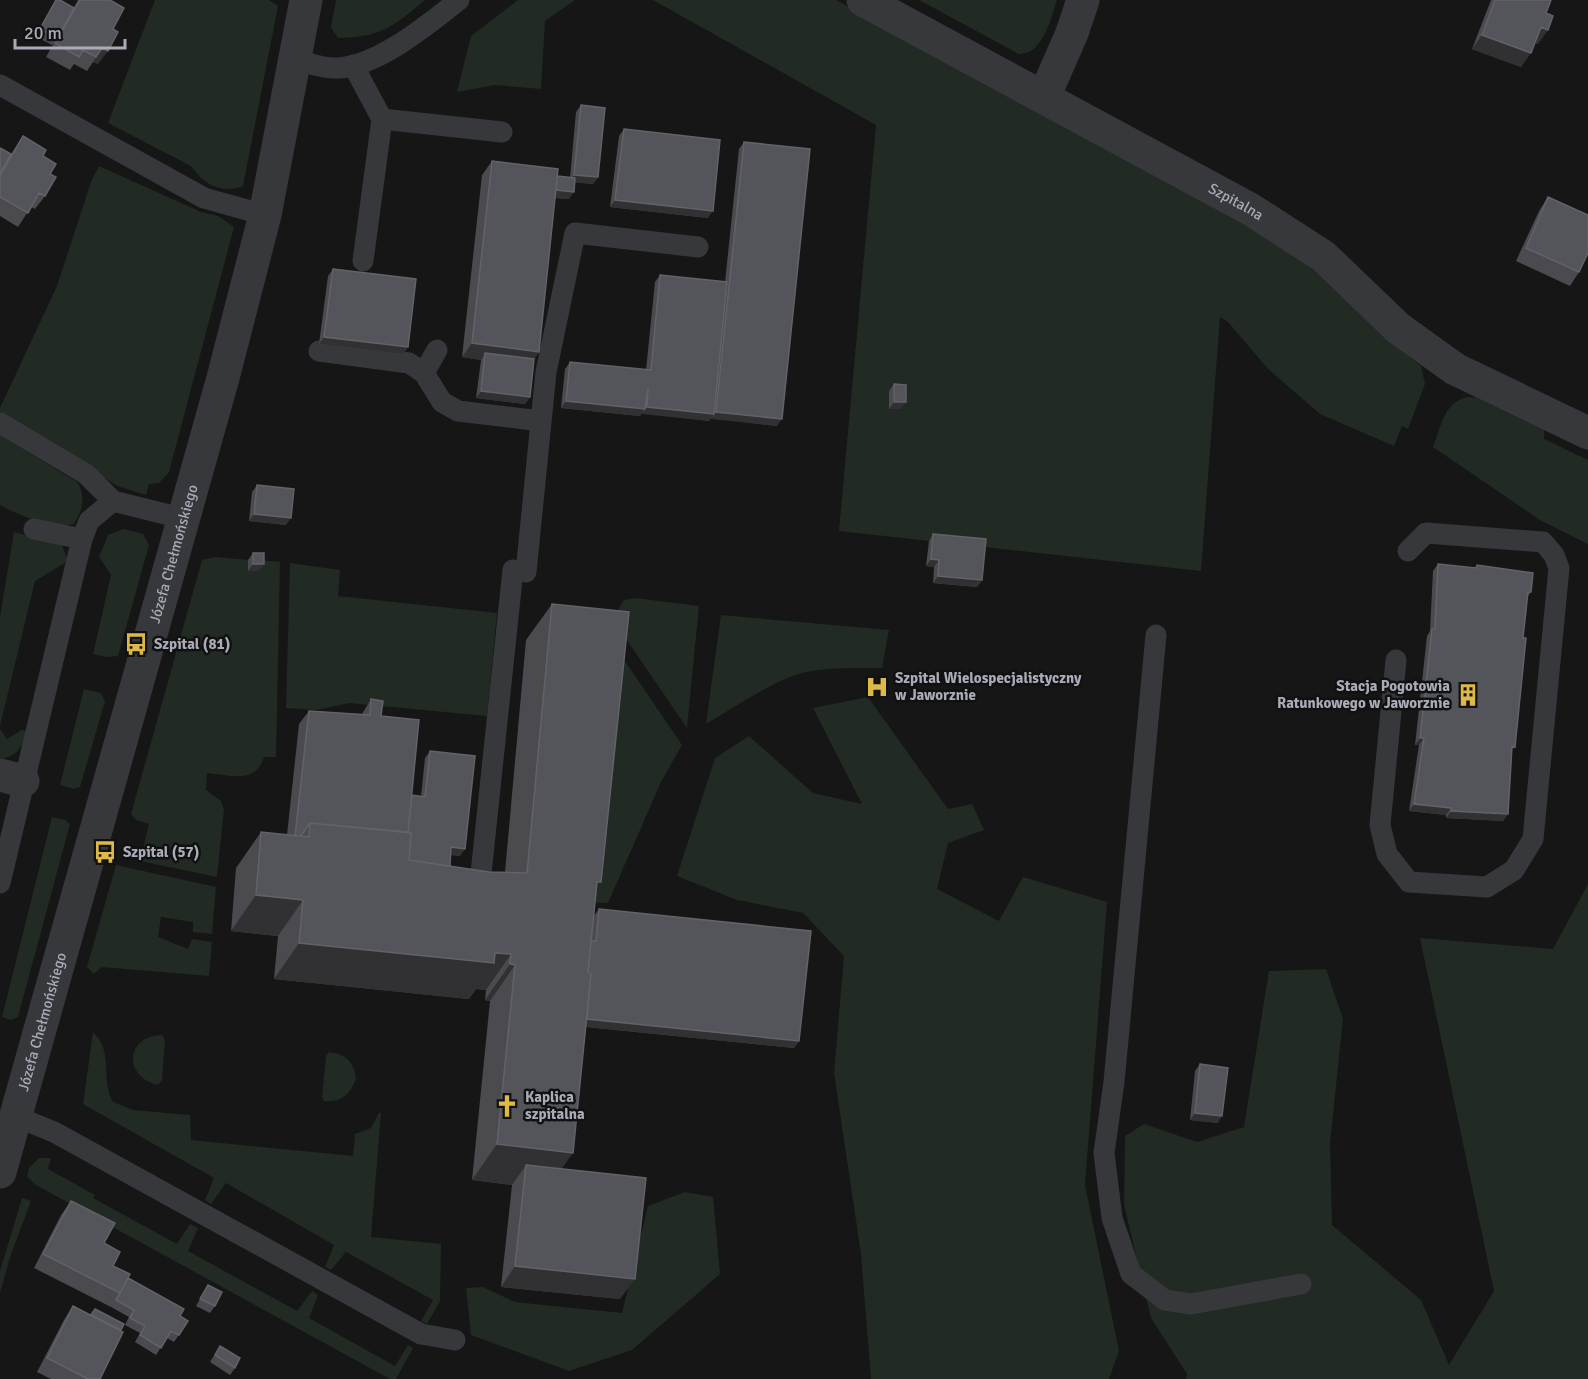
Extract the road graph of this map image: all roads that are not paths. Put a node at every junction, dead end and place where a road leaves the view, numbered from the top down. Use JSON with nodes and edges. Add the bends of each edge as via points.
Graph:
{"nodes":[{"id":1,"x":306,"y":0,"type":"edge"},
{"id":2,"x":459,"y":0,"type":"edge"},
{"id":3,"x":864,"y":0,"type":"edge"},
{"id":4,"x":1083,"y":0,"type":"edge"},
{"id":5,"x":296,"y":60,"type":"junction"},
{"id":6,"x":353,"y":65,"type":"junction"},
{"id":7,"x":0,"y":85,"type":"edge"},
{"id":8,"x":1044,"y":97,"type":"junction"},
{"id":9,"x":382,"y":119,"type":"junction"},
{"id":10,"x":502,"y":132,"type":"dead end"},
{"id":11,"x":265,"y":215,"type":"junction"},
{"id":12,"x":698,"y":247,"type":"dead end"},
{"id":13,"x":363,"y":261,"type":"dead end"},
{"id":14,"x":437,"y":350,"type":"dead end"},
{"id":15,"x":319,"y":351,"type":"dead end"},
{"id":16,"x":424,"y":373,"type":"junction"},
{"id":17,"x":542,"y":421,"type":"junction"},
{"id":18,"x":0,"y":423,"type":"edge"},
{"id":19,"x":1588,"y":433,"type":"edge"},
{"id":20,"x":113,"y":501,"type":"junction"},
{"id":21,"x":185,"y":519,"type":"junction"},
{"id":22,"x":34,"y":529,"type":"dead end"},
{"id":23,"x":82,"y":539,"type":"junction"},
{"id":24,"x":1408,"y":550,"type":"dead end"},
{"id":25,"x":1156,"y":635,"type":"dead end"},
{"id":26,"x":1396,"y":660,"type":"dead end"},
{"id":27,"x":12,"y":778,"type":"edge"},
{"id":28,"x":0,"y":883,"type":"edge"},
{"id":29,"x":480,"y":884,"type":"edge"},
{"id":30,"x":17,"y":1117,"type":"junction"},
{"id":31,"x":0,"y":1172,"type":"edge"},
{"id":32,"x":1301,"y":1284,"type":"dead end"},
{"id":33,"x":455,"y":1340,"type":"dead end"}],
"edges":[{"from":1,"to":5,"type":"street","name":"Józefa Chełmońskiego"},
{"from":2,"to":6,"type":"lane","via":[[406,42]]},
{"from":3,"to":8,"type":"street","name":"Szpitalna"},
{"from":4,"to":8,"type":"street"},
{"from":5,"to":6,"type":"lane","via":[[337,68]]},
{"from":5,"to":11,"type":"street","name":"Józefa Chełmońskiego"},
{"from":6,"to":9,"type":"lane"},
{"from":7,"to":11,"type":"lane","via":[[204,198]]},
{"from":8,"to":19,"type":"street","name":"Szpitalna","via":[[1250,209],[1323,256],[1398,328],[1455,369]]},
{"from":9,"to":10,"type":"lane"},
{"from":9,"to":13,"type":"lane"},
{"from":11,"to":21,"type":"street","name":"Józefa Chełmońskiego"},
{"from":12,"to":17,"type":"lane","via":[[575,233],[546,372]]},
{"from":14,"to":16,"type":"lane"},
{"from":15,"to":16,"type":"lane","via":[[409,363]]},
{"from":16,"to":17,"type":"lane","via":[[442,402],[458,411]]},
{"from":17,"to":29,"type":"lane"},
{"from":18,"to":20,"type":"lane","via":[[86,474]]},
{"from":20,"to":21,"type":"lane"},
{"from":20,"to":23,"type":"lane","via":[[88,521]]},
{"from":21,"to":30,"type":"street","name":"Józefa Chełmońskiego"},
{"from":22,"to":23,"type":"lane"},
{"from":23,"to":27,"type":"lane","via":[[39,725]]},
{"from":24,"to":26,"type":"lane","via":[[1426,533],[1543,542],[1559,568],[1533,839],[1514,870],[1487,887],[1409,882],[1388,854],[1380,825]]},
{"from":25,"to":32,"type":"lane","via":[[1104,1154],[1112,1218],[1131,1274],[1166,1299],[1191,1304]]},
{"from":27,"to":28,"type":"lane"},
{"from":30,"to":31,"type":"street","name":"Józefa Chełmońskiego"},
{"from":30,"to":33,"type":"lane","via":[[54,1132],[421,1334]]}]}
